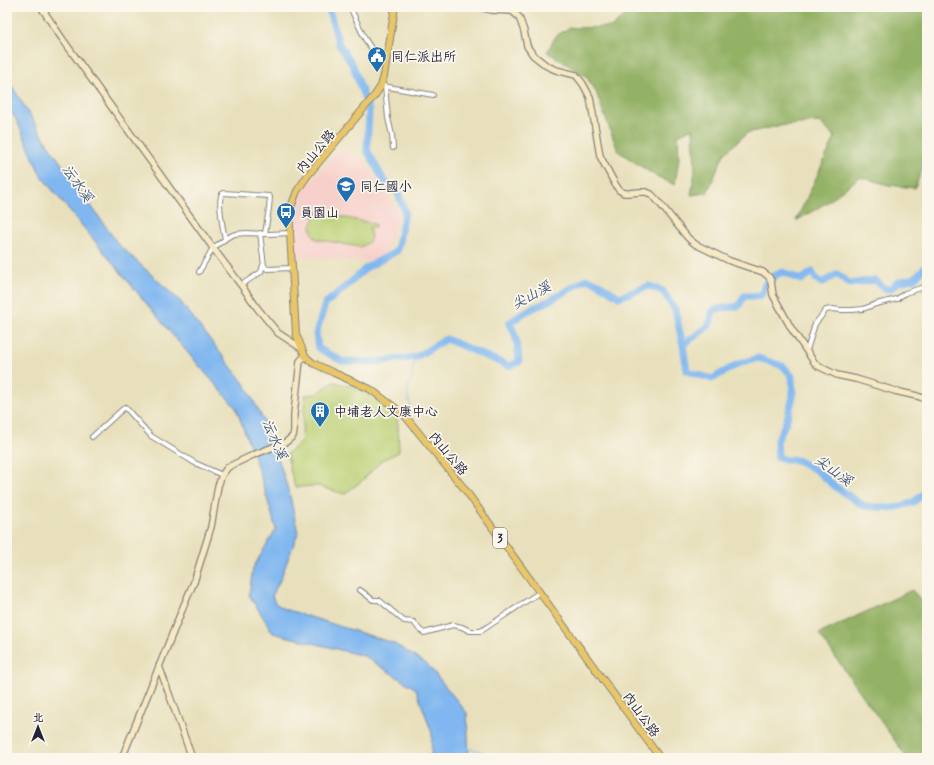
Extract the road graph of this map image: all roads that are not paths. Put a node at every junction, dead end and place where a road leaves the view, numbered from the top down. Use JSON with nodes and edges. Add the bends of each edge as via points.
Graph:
{"nodes":[{"id":1,"x":41,"y":7,"type":"edge"},
{"id":2,"x":350,"y":7,"type":"edge"},
{"id":3,"x":395,"y":7,"type":"edge"},
{"id":4,"x":480,"y":7,"type":"edge"},
{"id":5,"x":513,"y":9,"type":"edge"},
{"id":6,"x":385,"y":65,"type":"junction"},
{"id":7,"x":383,"y":86,"type":"junction"},
{"id":8,"x":433,"y":95,"type":"dead end"},
{"id":9,"x":393,"y":148,"type":"dead end"},
{"id":10,"x":260,"y":233,"type":"junction"},
{"id":11,"x":290,"y":233,"type":"junction"},
{"id":12,"x":265,"y":234,"type":"junction"},
{"id":13,"x":225,"y":239,"type":"junction"},
{"id":14,"x":213,"y":248,"type":"junction"},
{"id":15,"x":263,"y":265,"type":"junction"},
{"id":16,"x":292,"y":268,"type":"junction"},
{"id":17,"x":199,"y":272,"type":"dead end"},
{"id":18,"x":242,"y":285,"type":"junction"},
{"id":19,"x":927,"y":286,"type":"edge"},
{"id":20,"x":301,"y":348,"type":"junction"},
{"id":21,"x":806,"y":350,"type":"junction"},
{"id":22,"x":305,"y":356,"type":"junction"},
{"id":23,"x":927,"y":402,"type":"edge"},
{"id":24,"x":92,"y":436,"type":"dead end"},
{"id":25,"x":222,"y":475,"type":"junction"},
{"id":26,"x":360,"y":590,"type":"dead end"},
{"id":27,"x":540,"y":592,"type":"junction"},
{"id":28,"x":159,"y":666,"type":"junction"},
{"id":29,"x":122,"y":758,"type":"edge"},
{"id":30,"x":192,"y":758,"type":"edge"},
{"id":31,"x":660,"y":758,"type":"edge"}],
"edges":[{"from":1,"to":14,"type":"street","via":[[60,38]]},
{"from":2,"to":6,"type":"street","via":[[365,39]]},
{"from":3,"to":6,"type":"main road","number":"3"},
{"from":4,"to":5,"type":"street","via":[[491,10]]},
{"from":5,"to":21,"type":"street","via":[[519,16],[527,46],[533,55],[547,66],[576,75],[590,97],[600,156],[619,190],[651,194],[695,244],[730,261],[763,272],[770,279],[773,295]]},
{"from":6,"to":7,"type":"main road","number":"3"},
{"from":7,"to":8,"type":"street"},
{"from":7,"to":9,"type":"street"},
{"from":7,"to":11,"type":"main road","name":"內山公路","number":"3","via":[[297,191],[292,207]]},
{"from":10,"to":12,"type":"street"},
{"from":10,"to":13,"type":"street","via":[[236,234]]},
{"from":10,"to":15,"type":"street"},
{"from":11,"to":12,"type":"street"},
{"from":11,"to":16,"type":"main road","name":"內山公路","number":"3"},
{"from":12,"to":13,"type":"street","via":[[270,197],[224,193],[220,198]]},
{"from":13,"to":14,"type":"street"},
{"from":14,"to":17,"type":"street"},
{"from":14,"to":18,"type":"street"},
{"from":15,"to":16,"type":"street","via":[[267,269]]},
{"from":15,"to":18,"type":"street","via":[[261,272]]},
{"from":16,"to":20,"type":"main road","name":"內山公路","number":"3","via":[[296,334]]},
{"from":18,"to":20,"type":"street","via":[[278,334]]},
{"from":19,"to":21,"type":"street","via":[[905,293],[897,299],[863,309],[826,310],[815,324]]},
{"from":20,"to":22,"type":"main road","name":"內山公路","number":"3"},
{"from":21,"to":23,"type":"street","via":[[818,366],[837,375],[917,396]]},
{"from":22,"to":25,"type":"street","via":[[300,360],[293,436],[286,442],[228,467]]},
{"from":22,"to":27,"type":"main road","name":"內山公路","number":"3","via":[[313,363],[370,389],[398,410],[463,487]]},
{"from":24,"to":25,"type":"street","via":[[125,407],[151,436],[195,463]]},
{"from":25,"to":28,"type":"street","via":[[211,526],[194,582]]},
{"from":26,"to":27,"type":"street","via":[[373,600],[379,600],[404,621],[414,622],[424,633],[453,625],[470,631],[481,631]]},
{"from":27,"to":31,"type":"main road","name":"內山公路","number":"3"},
{"from":28,"to":29,"type":"street"},
{"from":28,"to":30,"type":"street"}]}
